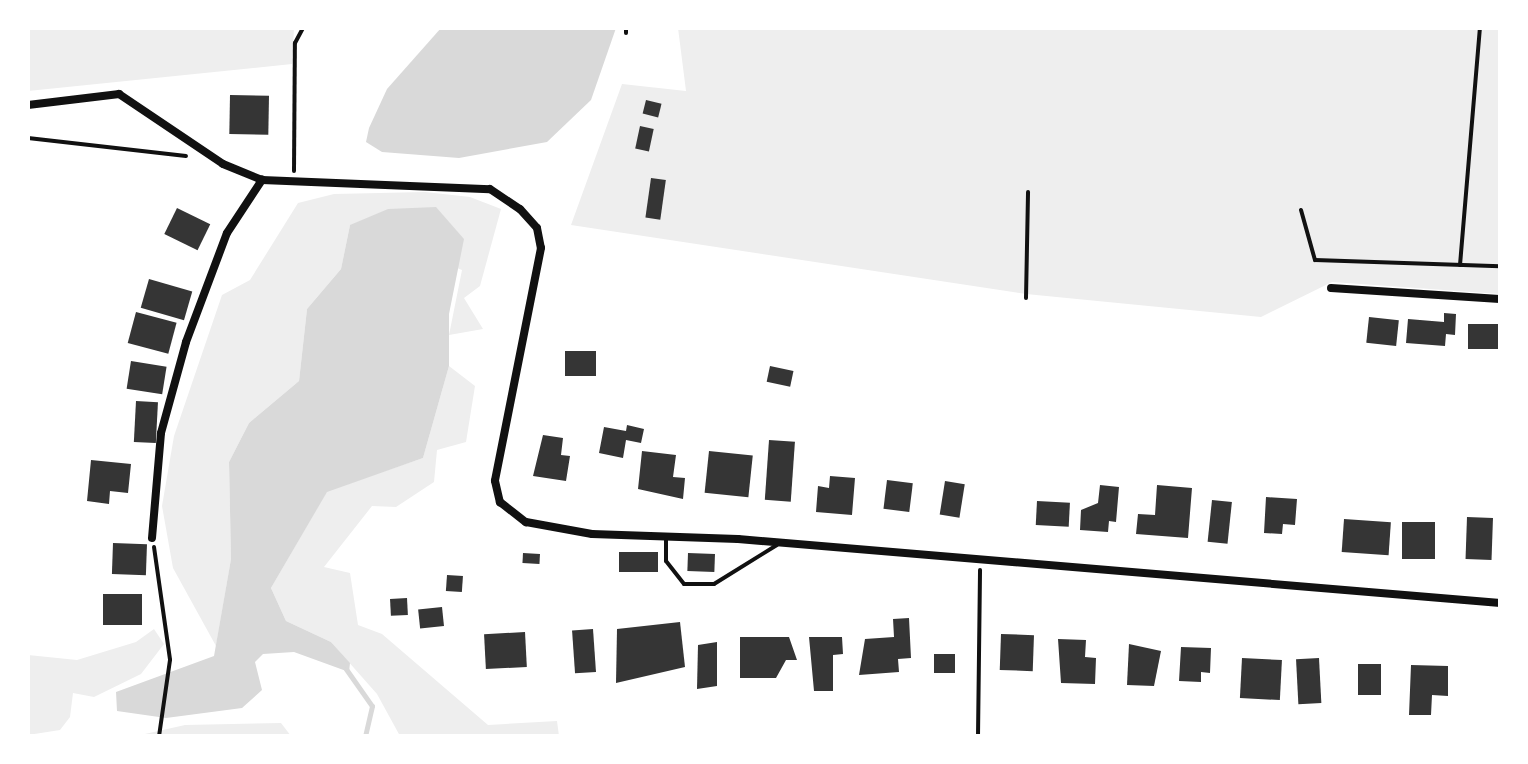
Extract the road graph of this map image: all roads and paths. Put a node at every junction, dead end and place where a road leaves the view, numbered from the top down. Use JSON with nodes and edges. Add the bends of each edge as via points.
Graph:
{"nodes":[{"id":1,"x":303,"y":28,"type":"edge"},
{"id":2,"x":1480,"y":28,"type":"edge"},
{"id":3,"x":28,"y":105,"type":"edge"},
{"id":4,"x":28,"y":138,"type":"edge"},
{"id":5,"x":215,"y":159,"type":"junction"},
{"id":6,"x":262,"y":180,"type":"junction"},
{"id":7,"x":294,"y":180,"type":"junction"},
{"id":8,"x":1028,"y":192,"type":"dead end"},
{"id":9,"x":1301,"y":210,"type":"dead end"},
{"id":10,"x":1460,"y":265,"type":"junction"},
{"id":11,"x":1500,"y":266,"type":"edge"},
{"id":12,"x":1331,"y":288,"type":"dead end"},
{"id":13,"x":1026,"y":298,"type":"dead end"},
{"id":14,"x":1500,"y":300,"type":"edge"},
{"id":15,"x":666,"y":534,"type":"junction"},
{"id":16,"x":152,"y":538,"type":"joint"},
{"id":17,"x":781,"y":543,"type":"junction"},
{"id":18,"x":980,"y":560,"type":"junction"},
{"id":19,"x":1500,"y":603,"type":"edge"},
{"id":20,"x":159,"y":736,"type":"edge"},
{"id":21,"x":978,"y":736,"type":"edge"}],
"edges":[{"from":1,"to":7,"type":"path","via":[[295,42]]},
{"from":2,"to":10,"type":"lane"},
{"from":3,"to":5,"type":"street","via":[[119,94]]},
{"from":4,"to":5,"type":"path"},
{"from":5,"to":6,"type":"street"},
{"from":6,"to":7,"type":"street"},
{"from":6,"to":16,"type":"street","via":[[227,233],[181,359],[161,432]]},
{"from":7,"to":15,"type":"street","via":[[490,189],[537,228],[541,248],[496,453],[500,502],[526,522],[592,534]]},
{"from":8,"to":13,"type":"path"},
{"from":9,"to":10,"type":"lane","via":[[1315,260]]},
{"from":10,"to":11,"type":"lane"},
{"from":12,"to":14,"type":"street"},
{"from":15,"to":17,"type":"street"},
{"from":15,"to":17,"type":"lane","via":[[666,561],[684,584],[714,584]]},
{"from":16,"to":20,"type":"path","via":[[170,660]]},
{"from":17,"to":18,"type":"street"},
{"from":18,"to":19,"type":"street"},
{"from":18,"to":21,"type":"path"}]}
